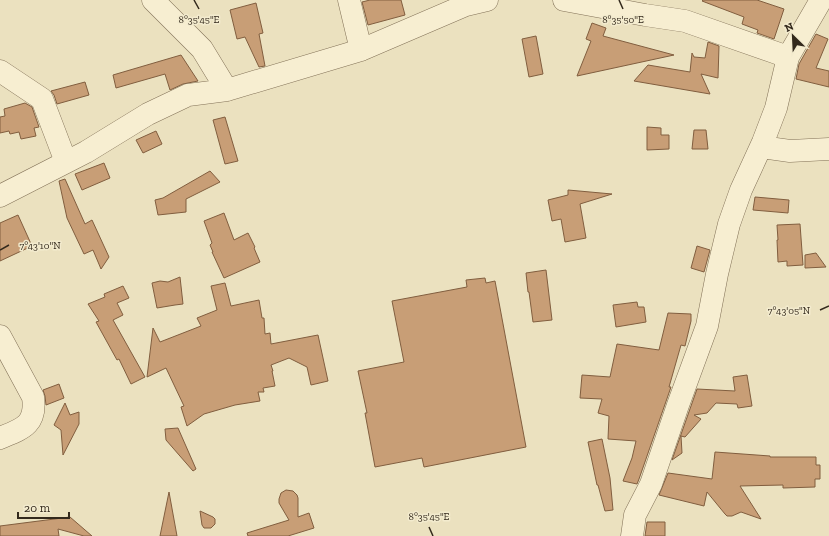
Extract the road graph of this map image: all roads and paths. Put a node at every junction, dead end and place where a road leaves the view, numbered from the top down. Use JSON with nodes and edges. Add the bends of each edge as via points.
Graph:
{"nodes":[{"id":1,"x":153,"y":0,"type":"edge"},
{"id":2,"x":349,"y":0,"type":"edge"},
{"id":3,"x":487,"y":0,"type":"edge"},
{"id":4,"x":564,"y":0,"type":"edge"},
{"id":5,"x":820,"y":0,"type":"edge"},
{"id":6,"x":603,"y":4,"type":"edge"},
{"id":7,"x":362,"y":50,"type":"junction"},
{"id":8,"x":788,"y":57,"type":"junction"},
{"id":9,"x":0,"y":71,"type":"edge"},
{"id":10,"x":228,"y":90,"type":"junction"},
{"id":11,"x":761,"y":147,"type":"junction"},
{"id":12,"x":829,"y":149,"type":"edge"},
{"id":13,"x":66,"y":162,"type":"junction"},
{"id":14,"x":0,"y":196,"type":"edge"},
{"id":15,"x":0,"y":336,"type":"edge"},
{"id":16,"x":0,"y":438,"type":"edge"},
{"id":17,"x":632,"y":536,"type":"edge"}],
"edges":[{"from":1,"to":10,"type":"street","via":[[202,49]]},
{"from":2,"to":7,"type":"street"},
{"from":3,"to":7,"type":"street","via":[[466,4]]},
{"from":4,"to":6,"type":"street"},
{"from":5,"to":8,"type":"street"},
{"from":6,"to":8,"type":"street","via":[[645,15],[685,21]]},
{"from":7,"to":10,"type":"street"},
{"from":8,"to":11,"type":"street","via":[[776,108]]},
{"from":9,"to":13,"type":"street","via":[[42,99]]},
{"from":10,"to":13,"type":"street","via":[[188,96],[171,103]]},
{"from":11,"to":12,"type":"street","via":[[790,151]]},
{"from":11,"to":17,"type":"street","via":[[729,224],[707,326],[652,484],[635,515]]},
{"from":13,"to":14,"type":"street"},
{"from":15,"to":16,"type":"street","via":[[33,397],[34,406],[27,425]]}]}
